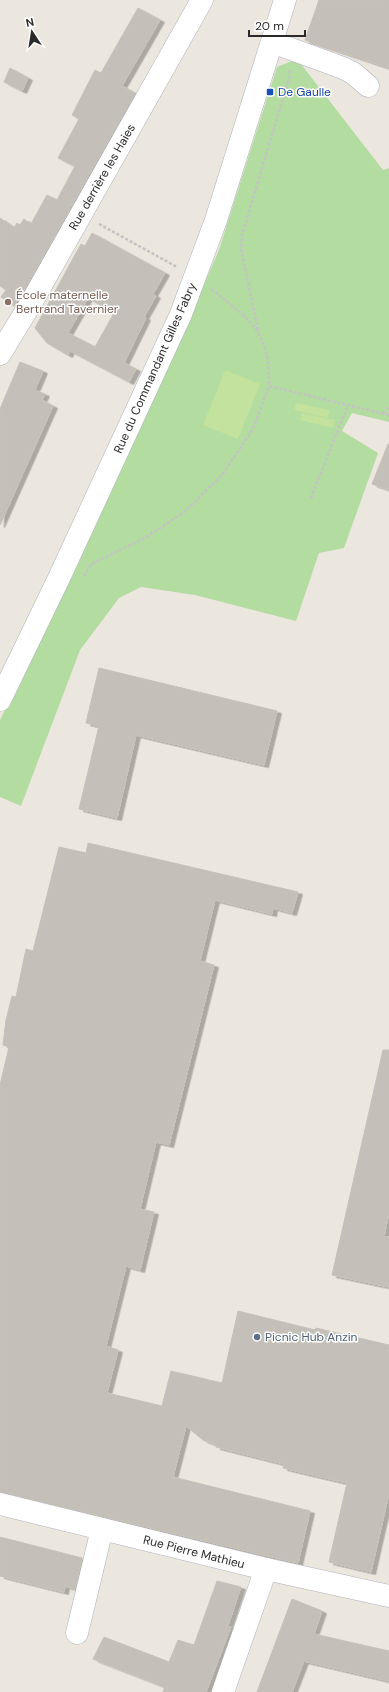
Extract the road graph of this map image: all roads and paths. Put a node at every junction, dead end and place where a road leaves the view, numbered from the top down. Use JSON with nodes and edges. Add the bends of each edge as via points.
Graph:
{"nodes":[{"id":1,"x":202,"y":0,"type":"edge"},
{"id":2,"x":285,"y":0,"type":"edge"},
{"id":3,"x":281,"y":45,"type":"junction"},
{"id":4,"x":368,"y":86,"type":"dead end"},
{"id":5,"x":81,"y":214,"type":"junction"},
{"id":6,"x":195,"y":278,"type":"junction"},
{"id":7,"x":258,"y":333,"type":"junction"},
{"id":8,"x":0,"y":354,"type":"edge"},
{"id":9,"x":269,"y":386,"type":"junction"},
{"id":10,"x":348,"y":405,"type":"junction"},
{"id":11,"x":389,"y":407,"type":"edge"},
{"id":12,"x":384,"y":413,"type":"junction"},
{"id":13,"x":389,"y":415,"type":"edge"},
{"id":14,"x":311,"y":498,"type":"dead end"},
{"id":15,"x":58,"y":578,"type":"junction"},
{"id":16,"x":0,"y":700,"type":"edge"},
{"id":17,"x":0,"y":1504,"type":"edge"},
{"id":18,"x":102,"y":1529,"type":"junction"},
{"id":19,"x":266,"y":1569,"type":"junction"},
{"id":20,"x":389,"y":1596,"type":"edge"},
{"id":21,"x":77,"y":1633,"type":"dead end"},
{"id":22,"x":223,"y":1692,"type":"edge"}],
"edges":[{"from":1,"to":5,"type":"street","name":"Rue derrière les Haies"},
{"from":2,"to":3,"type":"street","name":"Rue du Commandant Gilles Fabry"},
{"from":3,"to":4,"type":"street","via":[[343,68]]},
{"from":3,"to":6,"type":"street","name":"Rue du Commandant Gilles Fabry"},
{"from":3,"to":7,"type":"path","via":[[290,75],[242,235],[241,249]]},
{"from":5,"to":6,"type":"path"},
{"from":5,"to":8,"type":"street","name":"Rue derrière les Haies"},
{"from":6,"to":7,"type":"path","via":[[245,315]]},
{"from":6,"to":15,"type":"street","name":"Rue du Commandant Gilles Fabry","via":[[167,346]]},
{"from":7,"to":9,"type":"path","via":[[267,352]]},
{"from":9,"to":10,"type":"path"},
{"from":9,"to":15,"type":"path","via":[[253,429],[240,449],[222,475],[184,513],[143,539],[91,564],[79,587]]},
{"from":10,"to":12,"type":"path"},
{"from":10,"to":14,"type":"path"},
{"from":11,"to":12,"type":"path"},
{"from":12,"to":13,"type":"path"},
{"from":15,"to":16,"type":"street","name":"Rue du Commandant Gilles Fabry"},
{"from":17,"to":18,"type":"street","name":"Rue Pierre Mathieu"},
{"from":18,"to":19,"type":"street","name":"Rue Pierre Mathieu"},
{"from":18,"to":21,"type":"street"},
{"from":19,"to":20,"type":"street","name":"Rue Pierre Mathieu"},
{"from":19,"to":22,"type":"street"}]}
